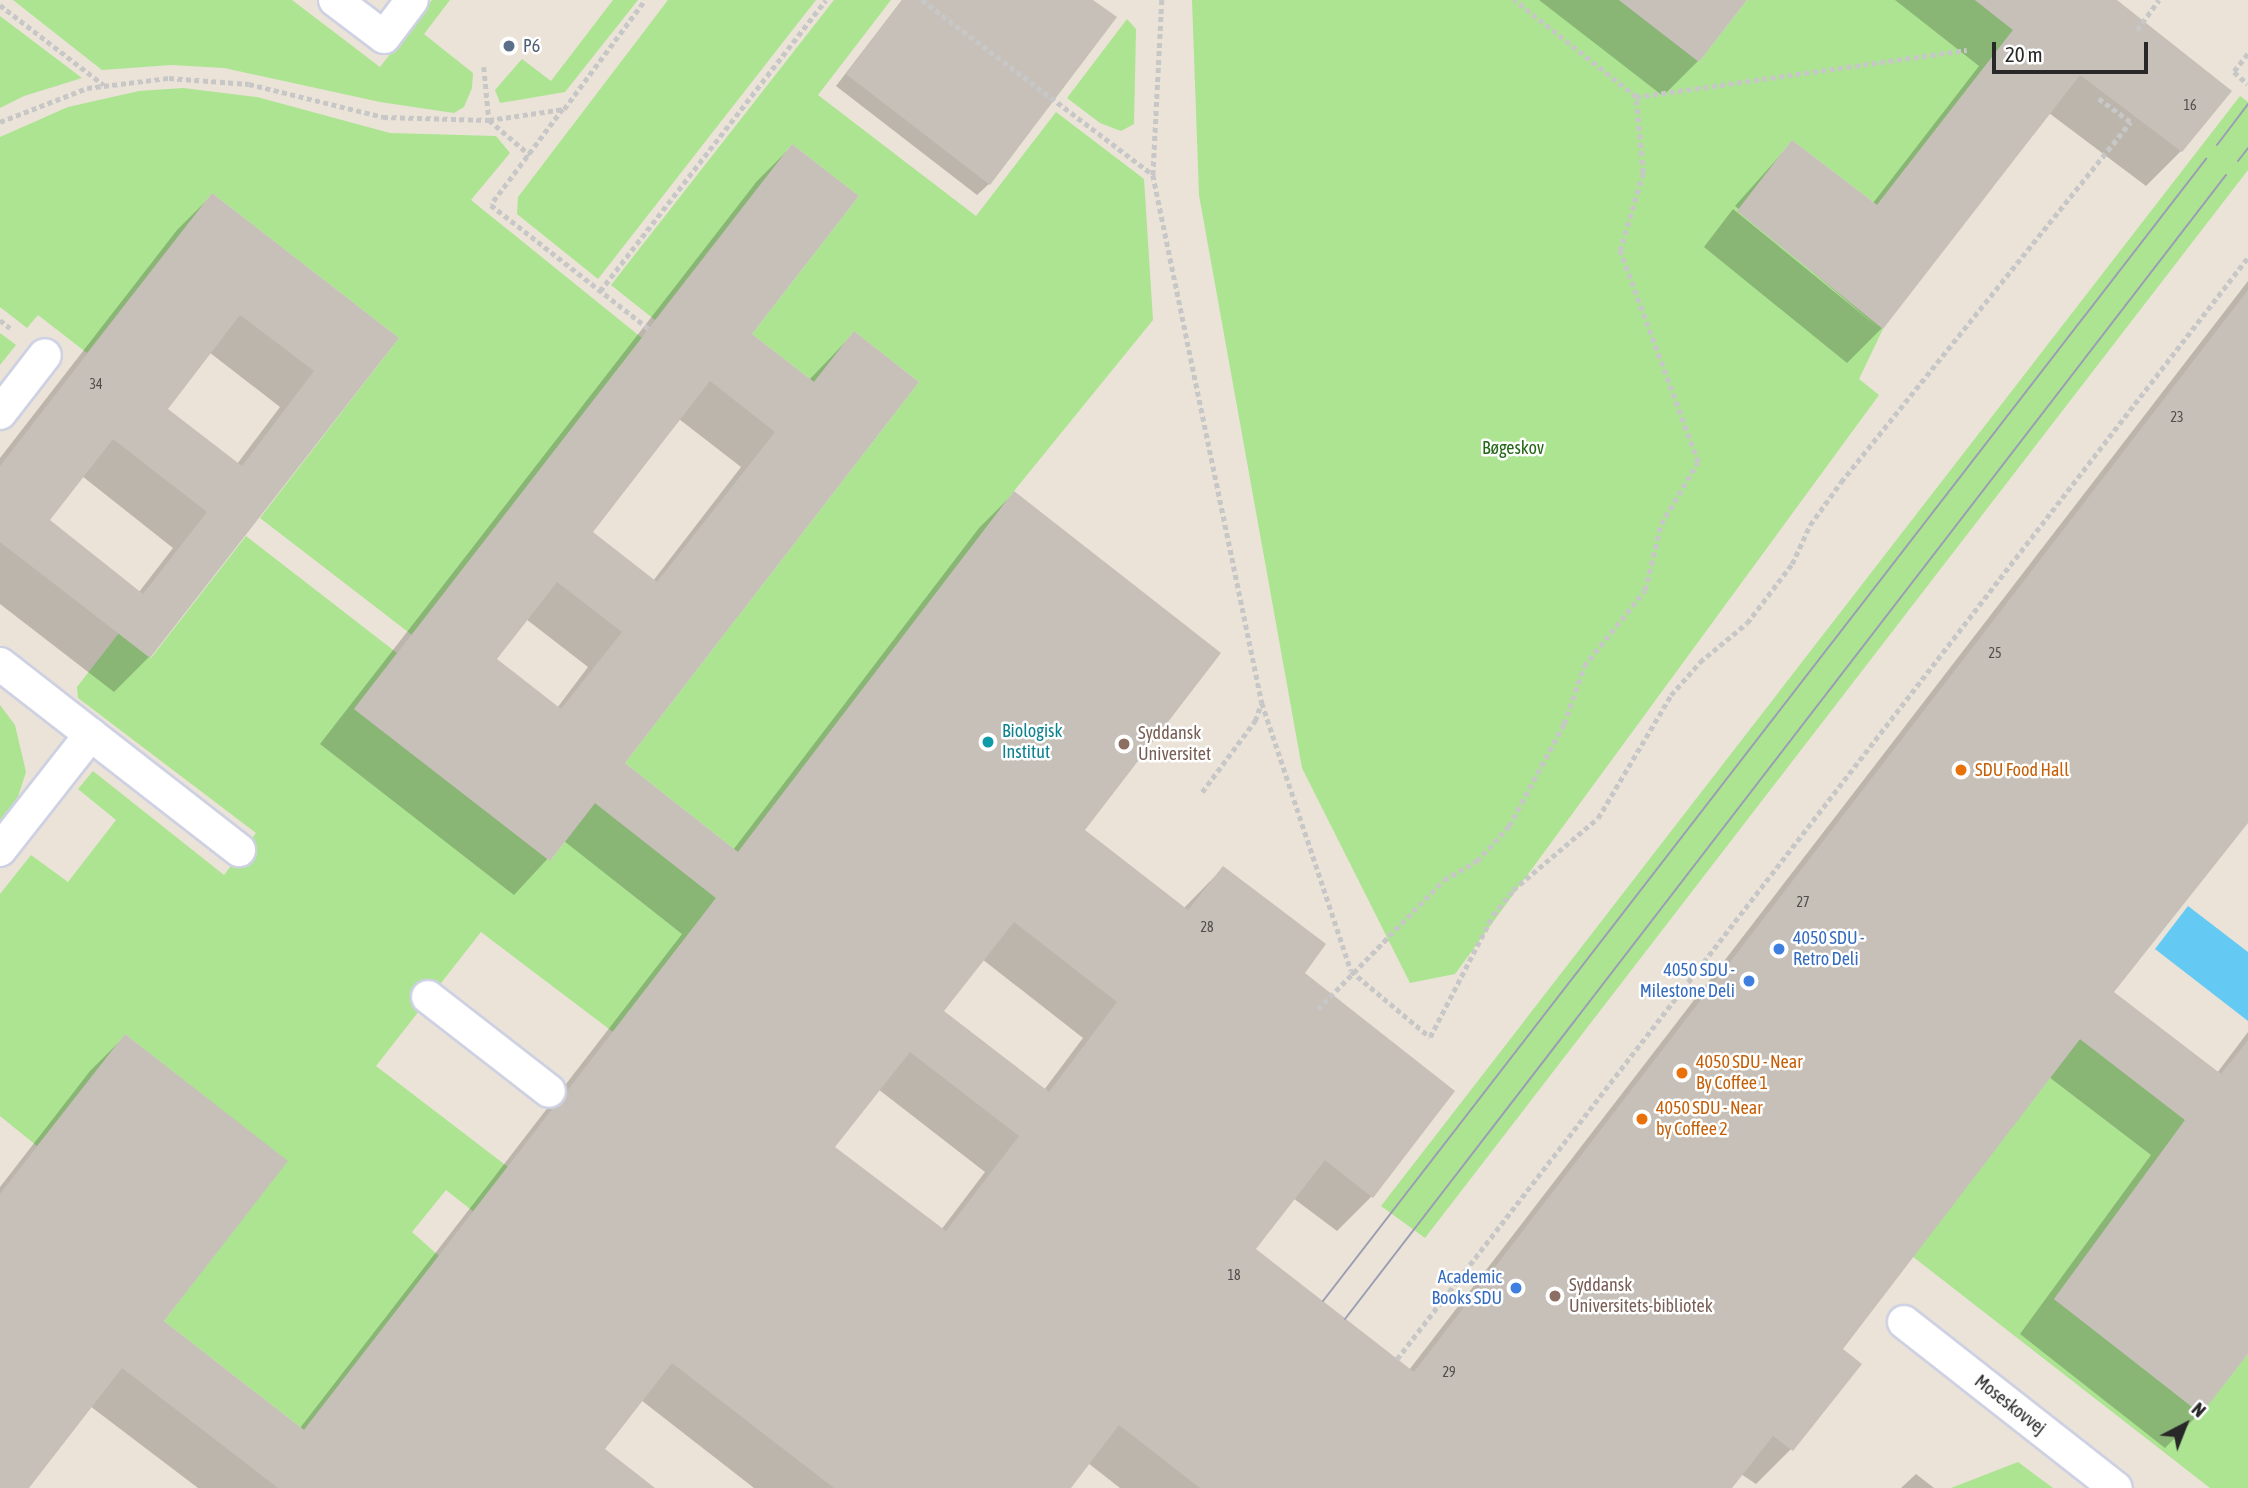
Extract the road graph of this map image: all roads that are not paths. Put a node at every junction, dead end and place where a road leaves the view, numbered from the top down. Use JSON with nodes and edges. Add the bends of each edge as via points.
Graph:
{"nodes":[{"id":1,"x":335,"y":0,"type":"edge"},
{"id":2,"x":412,"y":0,"type":"edge"},
{"id":3,"x":45,"y":355,"type":"dead end"},
{"id":4,"x":0,"y":413,"type":"edge"},
{"id":5,"x":0,"y":664,"type":"edge"},
{"id":6,"x":90,"y":734,"type":"junction"},
{"id":7,"x":0,"y":850,"type":"edge"},
{"id":8,"x":239,"y":850,"type":"dead end"},
{"id":9,"x":428,"y":997,"type":"dead end"},
{"id":10,"x":549,"y":1091,"type":"dead end"},
{"id":11,"x":1904,"y":1322,"type":"dead end"},
{"id":12,"x":2116,"y":1488,"type":"edge"}],
"edges":[{"from":1,"to":2,"type":"lane","via":[[384,37]]},
{"from":3,"to":4,"type":"lane"},
{"from":5,"to":6,"type":"lane"},
{"from":6,"to":7,"type":"lane"},
{"from":6,"to":8,"type":"lane"},
{"from":9,"to":10,"type":"lane"},
{"from":11,"to":12,"type":"lane","name":"Moseskovvej"}]}
